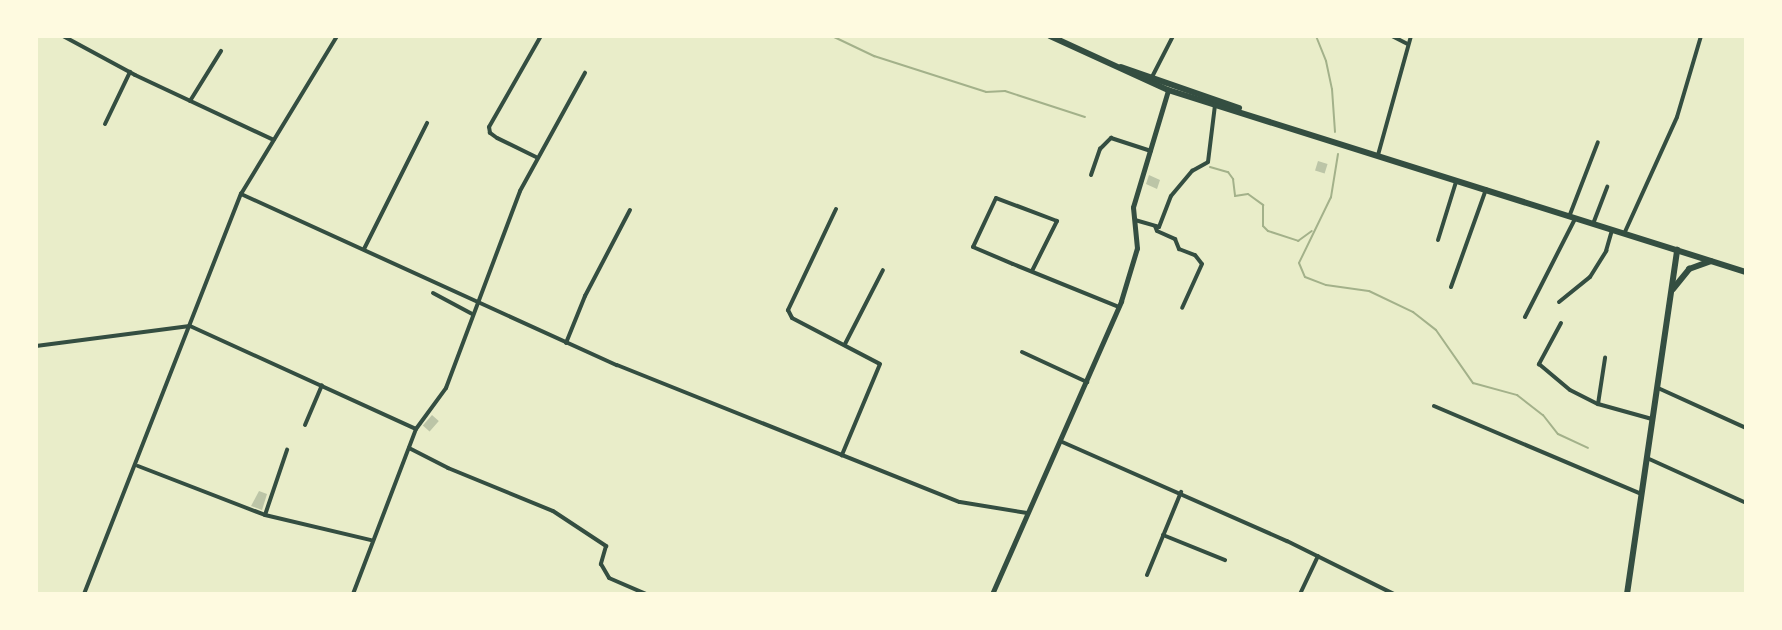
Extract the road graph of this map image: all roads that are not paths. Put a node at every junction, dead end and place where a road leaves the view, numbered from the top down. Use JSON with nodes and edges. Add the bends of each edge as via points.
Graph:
{"nodes":[{"id":1,"x":63,"y":36,"type":"edge"},
{"id":2,"x":337,"y":36,"type":"edge"},
{"id":3,"x":541,"y":36,"type":"edge"},
{"id":4,"x":1050,"y":36,"type":"edge"},
{"id":5,"x":1074,"y":36,"type":"edge"},
{"id":6,"x":1173,"y":36,"type":"edge"},
{"id":7,"x":1392,"y":36,"type":"edge"},
{"id":8,"x":1411,"y":36,"type":"edge"},
{"id":9,"x":1701,"y":36,"type":"edge"},
{"id":10,"x":1408,"y":44,"type":"junction"},
{"id":11,"x":1070,"y":45,"type":"junction"},
{"id":12,"x":221,"y":51,"type":"dead end"},
{"id":13,"x":1106,"y":63,"type":"junction"},
{"id":14,"x":130,"y":72,"type":"junction"},
{"id":15,"x":585,"y":73,"type":"dead end"},
{"id":16,"x":1152,"y":77,"type":"junction"},
{"id":17,"x":1168,"y":90,"type":"junction"},
{"id":18,"x":190,"y":101,"type":"junction"},
{"id":19,"x":1215,"y":105,"type":"junction"},
{"id":20,"x":1265,"y":119,"type":"junction"},
{"id":21,"x":427,"y":123,"type":"dead end"},
{"id":22,"x":105,"y":124,"type":"dead end"},
{"id":23,"x":274,"y":140,"type":"junction"},
{"id":24,"x":1598,"y":142,"type":"dead end"},
{"id":25,"x":1151,"y":151,"type":"junction"},
{"id":26,"x":1378,"y":155,"type":"junction"},
{"id":27,"x":536,"y":157,"type":"junction"},
{"id":28,"x":1091,"y":175,"type":"dead end"},
{"id":29,"x":1457,"y":179,"type":"junction"},
{"id":30,"x":1607,"y":187,"type":"dead end"},
{"id":31,"x":1486,"y":189,"type":"junction"},
{"id":32,"x":241,"y":194,"type":"junction"},
{"id":33,"x":836,"y":209,"type":"dead end"},
{"id":34,"x":630,"y":210,"type":"dead end"},
{"id":35,"x":1572,"y":218,"type":"junction"},
{"id":36,"x":1133,"y":219,"type":"junction"},
{"id":37,"x":1593,"y":224,"type":"junction"},
{"id":38,"x":1155,"y":226,"type":"junction"},
{"id":39,"x":1612,"y":230,"type":"junction"},
{"id":40,"x":1624,"y":234,"type":"junction"},
{"id":41,"x":1438,"y":240,"type":"dead end"},
{"id":42,"x":364,"y":249,"type":"junction"},
{"id":43,"x":1677,"y":250,"type":"junction"},
{"id":44,"x":1711,"y":261,"type":"junction"},
{"id":45,"x":883,"y":270,"type":"dead end"},
{"id":46,"x":1032,"y":271,"type":"junction"},
{"id":47,"x":1746,"y":272,"type":"edge"},
{"id":48,"x":1451,"y":287,"type":"dead end"},
{"id":49,"x":433,"y":293,"type":"dead end"},
{"id":50,"x":1670,"y":295,"type":"junction"},
{"id":51,"x":1559,"y":302,"type":"dead end"},
{"id":52,"x":475,"y":303,"type":"junction"},
{"id":53,"x":1119,"y":307,"type":"junction"},
{"id":54,"x":1182,"y":308,"type":"dead end"},
{"id":55,"x":472,"y":314,"type":"junction"},
{"id":56,"x":1525,"y":317,"type":"dead end"},
{"id":57,"x":1561,"y":323,"type":"dead end"},
{"id":58,"x":190,"y":326,"type":"junction"},
{"id":59,"x":566,"y":343,"type":"junction"},
{"id":60,"x":845,"y":344,"type":"junction"},
{"id":61,"x":36,"y":346,"type":"edge"},
{"id":62,"x":1022,"y":352,"type":"dead end"},
{"id":63,"x":1605,"y":358,"type":"dead end"},
{"id":64,"x":1087,"y":382,"type":"junction"},
{"id":65,"x":322,"y":385,"type":"junction"},
{"id":66,"x":1655,"y":387,"type":"junction"},
{"id":67,"x":1598,"y":404,"type":"junction"},
{"id":68,"x":1434,"y":406,"type":"dead end"},
{"id":69,"x":1652,"y":419,"type":"junction"},
{"id":70,"x":305,"y":425,"type":"dead end"},
{"id":71,"x":1746,"y":428,"type":"edge"},
{"id":72,"x":416,"y":429,"type":"junction"},
{"id":73,"x":1060,"y":441,"type":"junction"},
{"id":74,"x":409,"y":448,"type":"junction"},
{"id":75,"x":287,"y":450,"type":"dead end"},
{"id":76,"x":842,"y":455,"type":"junction"},
{"id":77,"x":1647,"y":458,"type":"junction"},
{"id":78,"x":138,"y":465,"type":"junction"},
{"id":79,"x":1181,"y":492,"type":"junction"},
{"id":80,"x":1642,"y":494,"type":"junction"},
{"id":81,"x":1746,"y":503,"type":"edge"},
{"id":82,"x":1027,"y":513,"type":"junction"},
{"id":83,"x":265,"y":515,"type":"junction"},
{"id":84,"x":1163,"y":535,"type":"junction"},
{"id":85,"x":371,"y":540,"type":"junction"},
{"id":86,"x":1318,"y":556,"type":"junction"},
{"id":87,"x":1225,"y":560,"type":"dead end"},
{"id":88,"x":1147,"y":575,"type":"dead end"},
{"id":89,"x":84,"y":594,"type":"edge"},
{"id":90,"x":353,"y":594,"type":"edge"},
{"id":91,"x":646,"y":594,"type":"edge"},
{"id":92,"x":992,"y":594,"type":"edge"},
{"id":93,"x":1300,"y":594,"type":"edge"},
{"id":94,"x":1394,"y":594,"type":"edge"},
{"id":95,"x":1627,"y":594,"type":"edge"}],
"edges":[{"from":1,"to":14,"type":"street"},
{"from":2,"to":23,"type":"street"},
{"from":3,"to":27,"type":"street","via":[[489,127],[497,138]]},
{"from":4,"to":11,"type":"main road"},
{"from":5,"to":11,"type":"street"},
{"from":6,"to":16,"type":"street"},
{"from":7,"to":10,"type":"street"},
{"from":8,"to":10,"type":"street"},
{"from":9,"to":40,"type":"street","via":[[1677,117]]},
{"from":10,"to":26,"type":"street"},
{"from":11,"to":13,"type":"main road"},
{"from":12,"to":18,"type":"street"},
{"from":13,"to":16,"type":"main road"},
{"from":13,"to":17,"type":"main road"},
{"from":14,"to":18,"type":"street"},
{"from":14,"to":22,"type":"street"},
{"from":15,"to":27,"type":"street"},
{"from":16,"to":20,"type":"main road"},
{"from":17,"to":19,"type":"main road"},
{"from":17,"to":25,"type":"street"},
{"from":18,"to":23,"type":"street"},
{"from":19,"to":20,"type":"main road"},
{"from":19,"to":38,"type":"street","via":[[1208,162],[1192,171],[1171,196]]},
{"from":20,"to":26,"type":"main road"},
{"from":21,"to":42,"type":"street"},
{"from":23,"to":32,"type":"street"},
{"from":24,"to":35,"type":"street"},
{"from":25,"to":28,"type":"street","via":[[1111,138],[1100,149]]},
{"from":25,"to":36,"type":"street"},
{"from":26,"to":29,"type":"main road"},
{"from":27,"to":52,"type":"street"},
{"from":29,"to":31,"type":"main road"},
{"from":29,"to":41,"type":"street"},
{"from":30,"to":37,"type":"street"},
{"from":31,"to":35,"type":"main road"},
{"from":31,"to":48,"type":"street"},
{"from":32,"to":42,"type":"street"},
{"from":32,"to":58,"type":"street"},
{"from":33,"to":60,"type":"street","via":[[788,310],[792,318]]},
{"from":34,"to":59,"type":"street"},
{"from":35,"to":37,"type":"main road"},
{"from":35,"to":56,"type":"street"},
{"from":36,"to":38,"type":"street"},
{"from":36,"to":53,"type":"street","via":[[1137,248]]},
{"from":37,"to":39,"type":"main road"},
{"from":38,"to":54,"type":"street","via":[[1202,264]]},
{"from":39,"to":40,"type":"main road"},
{"from":39,"to":51,"type":"street","via":[[1596,269]]},
{"from":40,"to":43,"type":"main road"},
{"from":42,"to":52,"type":"street","via":[[455,288]]},
{"from":43,"to":44,"type":"main road"},
{"from":43,"to":50,"type":"main road"},
{"from":44,"to":47,"type":"main road"},
{"from":44,"to":50,"type":"main road","via":[[1689,269]]},
{"from":45,"to":60,"type":"street"},
{"from":46,"to":46,"type":"street","via":[[973,247],[996,198],[1057,221]]},
{"from":46,"to":53,"type":"street"},
{"from":49,"to":55,"type":"street"},
{"from":50,"to":66,"type":"main road"},
{"from":52,"to":55,"type":"street"},
{"from":52,"to":59,"type":"street"},
{"from":53,"to":64,"type":"street"},
{"from":55,"to":72,"type":"street","via":[[446,388]]},
{"from":57,"to":67,"type":"street","via":[[1539,364],[1570,390]]},
{"from":58,"to":61,"type":"street"},
{"from":58,"to":65,"type":"street"},
{"from":58,"to":78,"type":"street"},
{"from":59,"to":76,"type":"street"},
{"from":60,"to":76,"type":"street","via":[[880,364]]},
{"from":62,"to":64,"type":"street"},
{"from":63,"to":67,"type":"street"},
{"from":64,"to":73,"type":"street"},
{"from":65,"to":70,"type":"street"},
{"from":65,"to":72,"type":"street"},
{"from":66,"to":69,"type":"main road"},
{"from":66,"to":71,"type":"street"},
{"from":67,"to":69,"type":"street"},
{"from":68,"to":80,"type":"street"},
{"from":69,"to":77,"type":"main road"},
{"from":72,"to":74,"type":"street"},
{"from":73,"to":79,"type":"street"},
{"from":73,"to":82,"type":"street"},
{"from":74,"to":85,"type":"street"},
{"from":74,"to":91,"type":"street","via":[[553,511],[606,546],[601,564],[609,578]]},
{"from":75,"to":83,"type":"street"},
{"from":76,"to":82,"type":"street","via":[[960,502]]},
{"from":77,"to":80,"type":"main road"},
{"from":77,"to":81,"type":"street"},
{"from":78,"to":83,"type":"street"},
{"from":78,"to":89,"type":"street"},
{"from":79,"to":84,"type":"street"},
{"from":79,"to":86,"type":"street"},
{"from":80,"to":95,"type":"main road"},
{"from":82,"to":92,"type":"street"},
{"from":83,"to":85,"type":"street"},
{"from":84,"to":87,"type":"street"},
{"from":84,"to":88,"type":"street"},
{"from":85,"to":90,"type":"street"},
{"from":86,"to":93,"type":"street"},
{"from":86,"to":94,"type":"street"}]}
